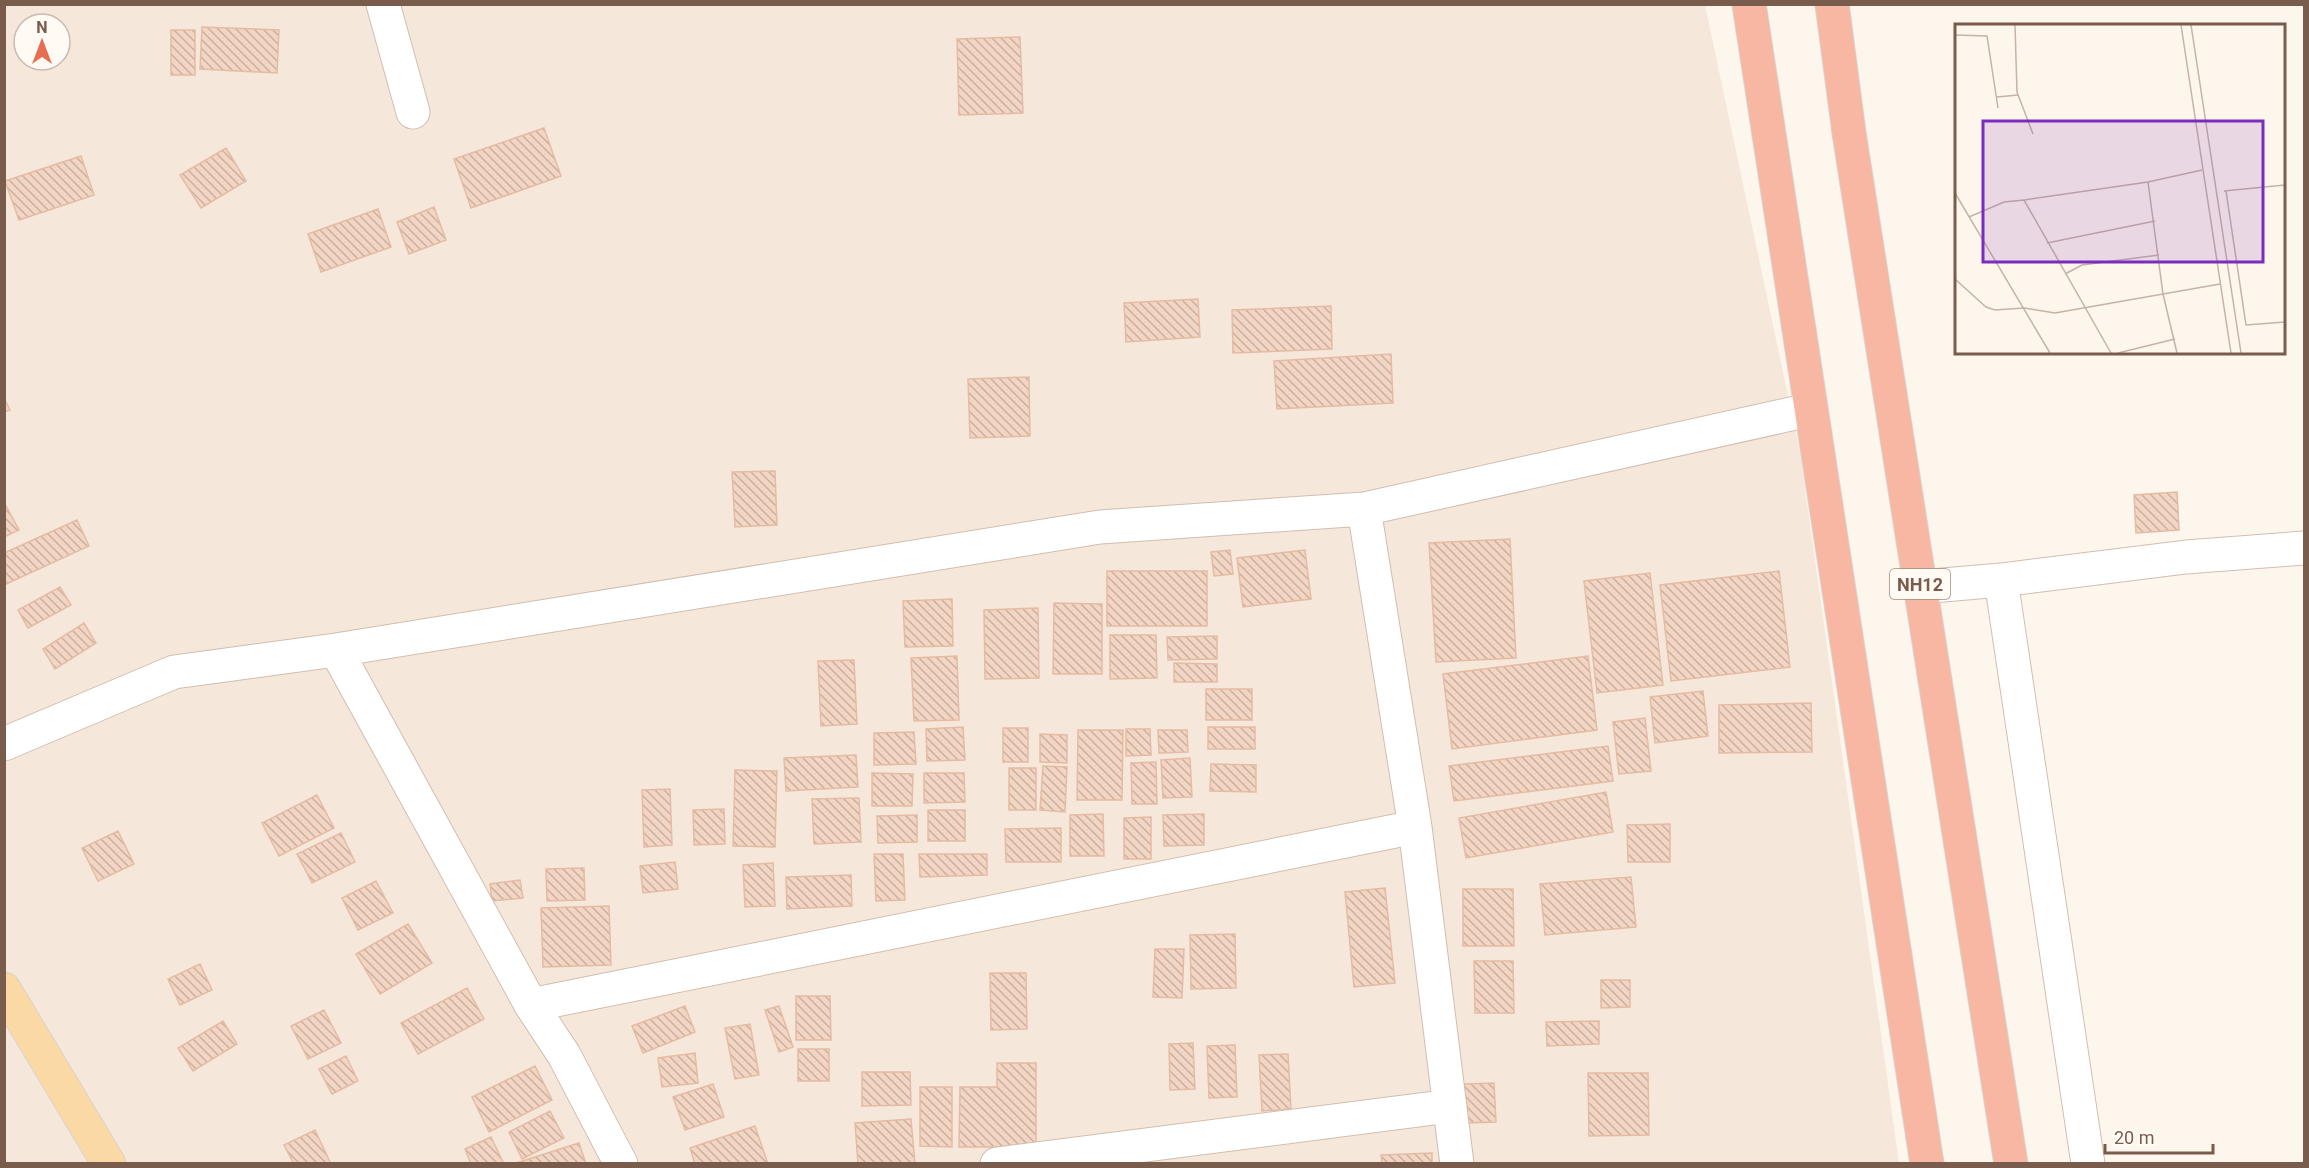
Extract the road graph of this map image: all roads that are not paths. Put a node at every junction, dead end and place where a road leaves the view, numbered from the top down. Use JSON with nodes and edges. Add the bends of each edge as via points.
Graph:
{"nodes":[{"id":1,"x":383,"y":4,"type":"edge"},
{"id":2,"x":1749,"y":4,"type":"edge"},
{"id":3,"x":1832,"y":4,"type":"edge"},
{"id":4,"x":413,"y":112,"type":"dead end"},
{"id":5,"x":1809,"y":410,"type":"junction"},
{"id":6,"x":1364,"y":509,"type":"junction"},
{"id":7,"x":2304,"y":548,"type":"edge"},
{"id":8,"x":2001,"y":580,"type":"junction"},
{"id":9,"x":1920,"y":587,"type":"junction"},
{"id":10,"x":336,"y":651,"type":"junction"},
{"id":11,"x":4,"y":744,"type":"edge"},
{"id":12,"x":1415,"y":827,"type":"junction"},
{"id":13,"x":4,"y":989,"type":"edge"},
{"id":14,"x":531,"y":1005,"type":"junction"},
{"id":15,"x":1450,"y":1106,"type":"junction"},
{"id":16,"x":109,"y":1164,"type":"edge"},
{"id":17,"x":621,"y":1164,"type":"edge"},
{"id":18,"x":997,"y":1164,"type":"edge"},
{"id":19,"x":1457,"y":1164,"type":"edge"},
{"id":20,"x":1927,"y":1164,"type":"edge"},
{"id":21,"x":2011,"y":1164,"type":"edge"},
{"id":22,"x":2088,"y":1164,"type":"edge"}],
"edges":[{"from":1,"to":4,"type":"street"},
{"from":2,"to":5,"type":"highway"},
{"from":3,"to":9,"type":"highway","number":"NH12"},
{"from":5,"to":6,"type":"street"},
{"from":5,"to":20,"type":"highway"},
{"from":6,"to":10,"type":"street","via":[[1100,527]]},
{"from":6,"to":12,"type":"street"},
{"from":7,"to":8,"type":"street","via":[[2186,557]]},
{"from":8,"to":9,"type":"street"},
{"from":8,"to":22,"type":"street"},
{"from":9,"to":21,"type":"highway","number":"NH12"},
{"from":10,"to":11,"type":"street","via":[[174,672]]},
{"from":10,"to":14,"type":"street"},
{"from":12,"to":14,"type":"street"},
{"from":12,"to":15,"type":"street"},
{"from":13,"to":16,"type":"main road"},
{"from":14,"to":17,"type":"street","via":[[564,1055]]},
{"from":15,"to":18,"type":"street"},
{"from":15,"to":19,"type":"street"}]}
